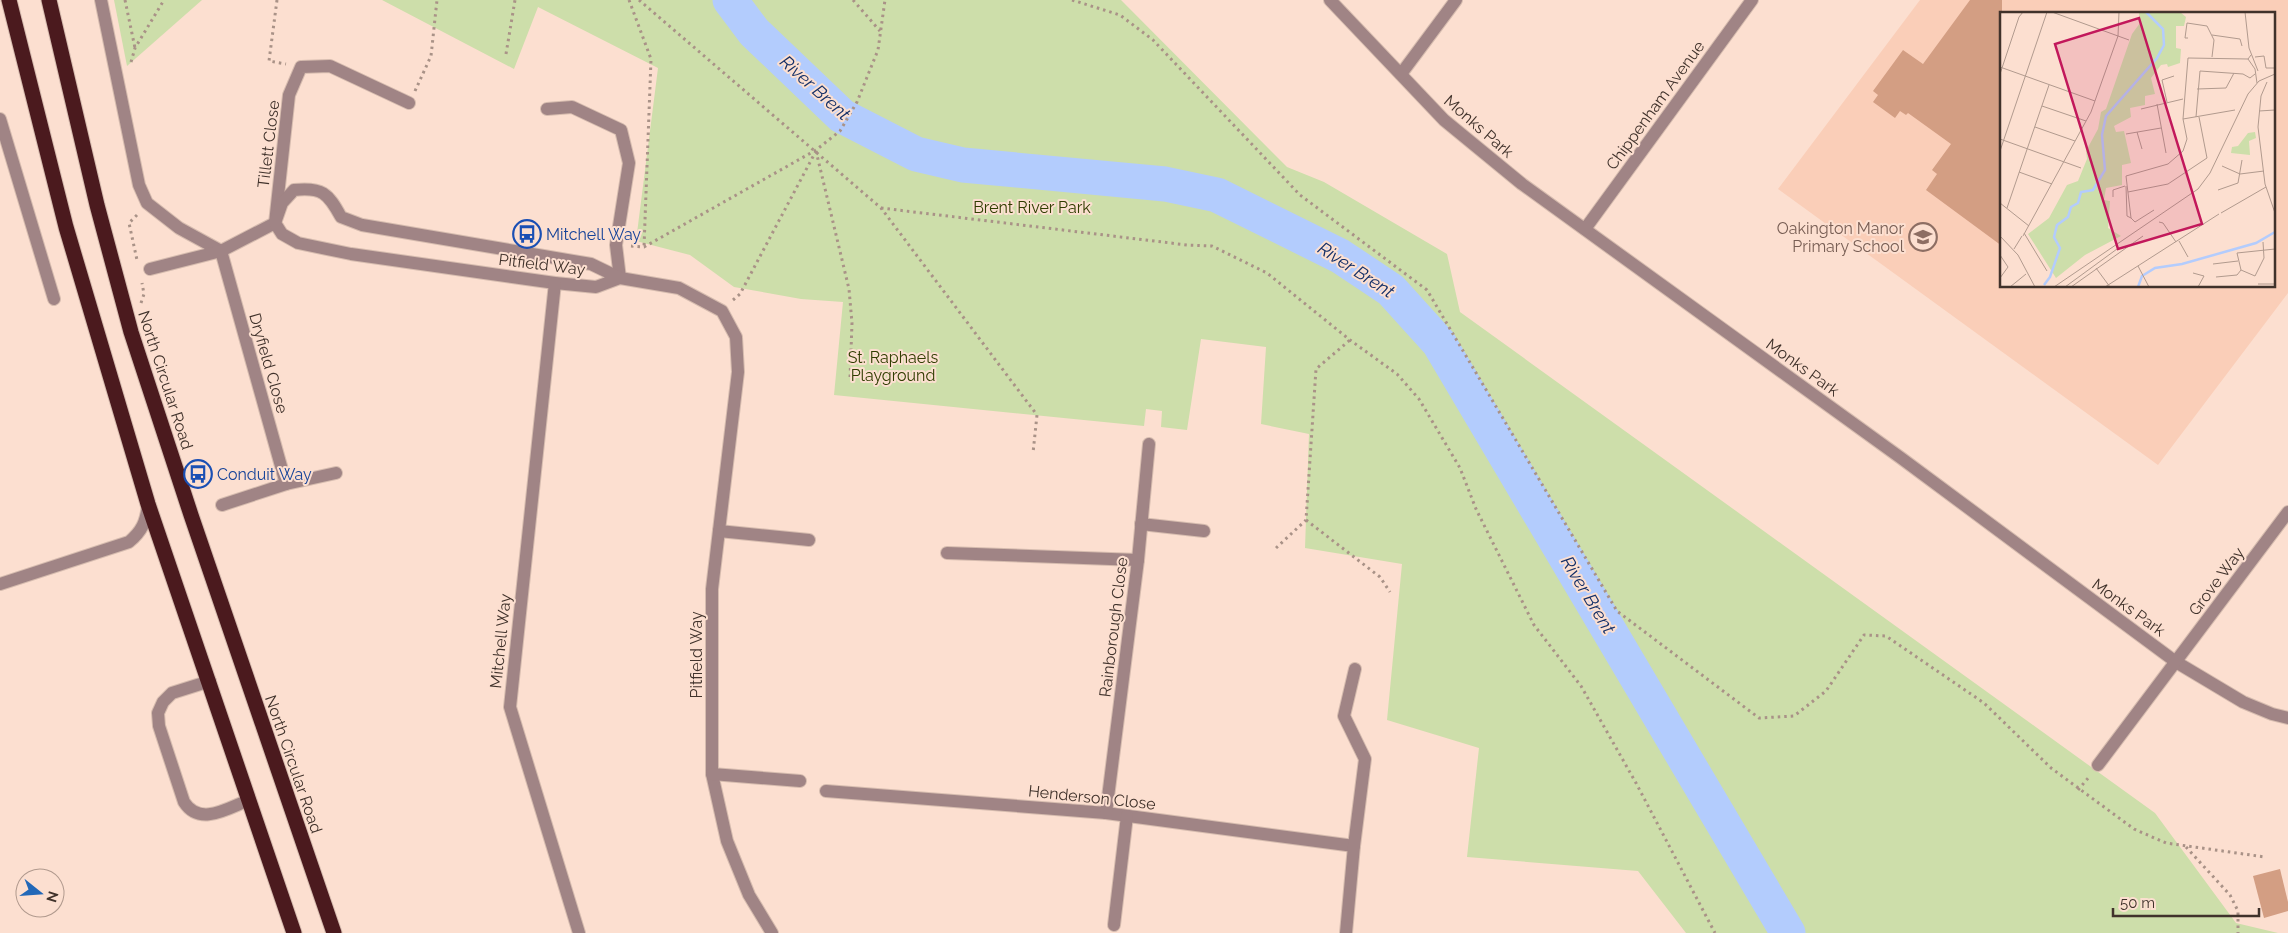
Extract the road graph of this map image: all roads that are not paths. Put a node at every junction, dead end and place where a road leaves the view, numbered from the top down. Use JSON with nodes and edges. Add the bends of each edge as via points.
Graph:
{"nodes":[{"id":1,"x":9,"y":0,"type":"edge"},
{"id":2,"x":49,"y":0,"type":"edge"},
{"id":3,"x":101,"y":0,"type":"edge"},
{"id":4,"x":1330,"y":0,"type":"edge"},
{"id":5,"x":1456,"y":0,"type":"edge"},
{"id":6,"x":1752,"y":0,"type":"edge"},
{"id":7,"x":1401,"y":74,"type":"junction"},
{"id":8,"x":409,"y":103,"type":"road end"},
{"id":9,"x":547,"y":109,"type":"dead end"},
{"id":10,"x":0,"y":119,"type":"edge"},
{"id":11,"x":275,"y":223,"type":"junction"},
{"id":12,"x":1585,"y":229,"type":"junction"},
{"id":13,"x":221,"y":251,"type":"junction"},
{"id":14,"x":150,"y":269,"type":"dead end"},
{"id":15,"x":620,"y":278,"type":"junction"},
{"id":16,"x":555,"y":283,"type":"junction"},
{"id":17,"x":54,"y":299,"type":"dead end"},
{"id":18,"x":1149,"y":444,"type":"dead end"},
{"id":19,"x":336,"y":473,"type":"dead end"},
{"id":20,"x":286,"y":484,"type":"junction"},
{"id":21,"x":148,"y":504,"type":"junction"},
{"id":22,"x":222,"y":505,"type":"dead end"},
{"id":23,"x":2288,"y":512,"type":"edge"},
{"id":24,"x":1141,"y":524,"type":"junction"},
{"id":25,"x":719,"y":531,"type":"junction"},
{"id":26,"x":1204,"y":531,"type":"dead end"},
{"id":27,"x":809,"y":540,"type":"dead end"},
{"id":28,"x":948,"y":553,"type":"dead end"},
{"id":29,"x":1138,"y":560,"type":"junction"},
{"id":30,"x":0,"y":584,"type":"edge"},
{"id":31,"x":2176,"y":662,"type":"junction"},
{"id":32,"x":1355,"y":669,"type":"dead end"},
{"id":33,"x":210,"y":681,"type":"junction"},
{"id":34,"x":2288,"y":718,"type":"edge"},
{"id":35,"x":2098,"y":765,"type":"dead end"},
{"id":36,"x":712,"y":774,"type":"junction"},
{"id":37,"x":800,"y":782,"type":"dead end"},
{"id":38,"x":826,"y":791,"type":"dead end"},
{"id":39,"x":249,"y":800,"type":"junction"},
{"id":40,"x":1106,"y":813,"type":"junction"},
{"id":41,"x":1127,"y":816,"type":"junction"},
{"id":42,"x":1354,"y":846,"type":"junction"},
{"id":43,"x":1114,"y":925,"type":"dead end"},
{"id":44,"x":294,"y":933,"type":"edge"},
{"id":45,"x":334,"y":933,"type":"edge"},
{"id":46,"x":579,"y":933,"type":"edge"},
{"id":47,"x":772,"y":933,"type":"edge"},
{"id":48,"x":1346,"y":933,"type":"edge"}],
"edges":[{"from":1,"to":21,"type":"highway","via":[[66,227]]},
{"from":2,"to":45,"type":"highway","name":"North Circular Road","via":[[97,205],[131,332]]},
{"from":3,"to":13,"type":"street","via":[[138,185],[147,203],[178,228]]},
{"from":4,"to":7,"type":"street","name":"Monks Park"},
{"from":5,"to":7,"type":"street"},
{"from":6,"to":12,"type":"street","name":"Chippenham Avenue"},
{"from":7,"to":12,"type":"street","name":"Monks Park","via":[[1444,120],[1484,155]]},
{"from":8,"to":11,"type":"street","name":"Tillett Close","via":[[330,66],[301,67],[289,95]]},
{"from":9,"to":15,"type":"street","via":[[572,107],[621,130],[629,163],[616,245]]},
{"from":10,"to":17,"type":"street"},
{"from":11,"to":13,"type":"street"},
{"from":11,"to":15,"type":"street","name":"Pitfield Way","via":[[282,203],[294,190],[310,189],[322,191],[341,217],[362,225],[591,264]]},
{"from":11,"to":16,"type":"street","name":"Pitfield Way","via":[[282,234],[298,243],[351,254]]},
{"from":12,"to":31,"type":"street","name":"Monks Park"},
{"from":13,"to":14,"type":"street"},
{"from":13,"to":20,"type":"street","name":"Dryfield Close"},
{"from":15,"to":16,"type":"street","name":"Pitfield Way","via":[[596,287]]},
{"from":15,"to":25,"type":"street","name":"Pitfield Way","via":[[679,288],[722,311],[736,337],[738,372]]},
{"from":16,"to":46,"type":"street","name":"Mitchell Way","via":[[510,707]]},
{"from":18,"to":24,"type":"street","name":"Rainborough Close"},
{"from":19,"to":20,"type":"street"},
{"from":20,"to":22,"type":"street"},
{"from":21,"to":30,"type":"street","via":[[141,532],[129,542]]},
{"from":21,"to":33,"type":"highway"},
{"from":23,"to":31,"type":"street","name":"Grove Way"},
{"from":24,"to":26,"type":"street"},
{"from":24,"to":29,"type":"street","name":"Rainborough Close"},
{"from":25,"to":27,"type":"street"},
{"from":25,"to":36,"type":"street","name":"Pitfield Way","via":[[712,589]]},
{"from":28,"to":29,"type":"street"},
{"from":29,"to":40,"type":"street","name":"Rainborough Close"},
{"from":31,"to":34,"type":"street","name":"Monks Park","via":[[2243,702]]},
{"from":31,"to":35,"type":"street","name":"Grove Way"},
{"from":32,"to":42,"type":"street","via":[[1344,716],[1365,760]]},
{"from":33,"to":39,"type":"highway"},
{"from":33,"to":39,"type":"street","via":[[172,693],[162,702],[158,713],[159,726],[190,811],[201,816],[212,815]]},
{"from":36,"to":37,"type":"street"},
{"from":36,"to":47,"type":"street","name":"Pitfield Way","via":[[727,841],[749,894]]},
{"from":38,"to":40,"type":"street","name":"Henderson Close"},
{"from":39,"to":44,"type":"highway"},
{"from":40,"to":41,"type":"street","name":"Henderson Close"},
{"from":41,"to":42,"type":"street","name":"Henderson Close"},
{"from":41,"to":43,"type":"street"},
{"from":42,"to":48,"type":"street"}]}
